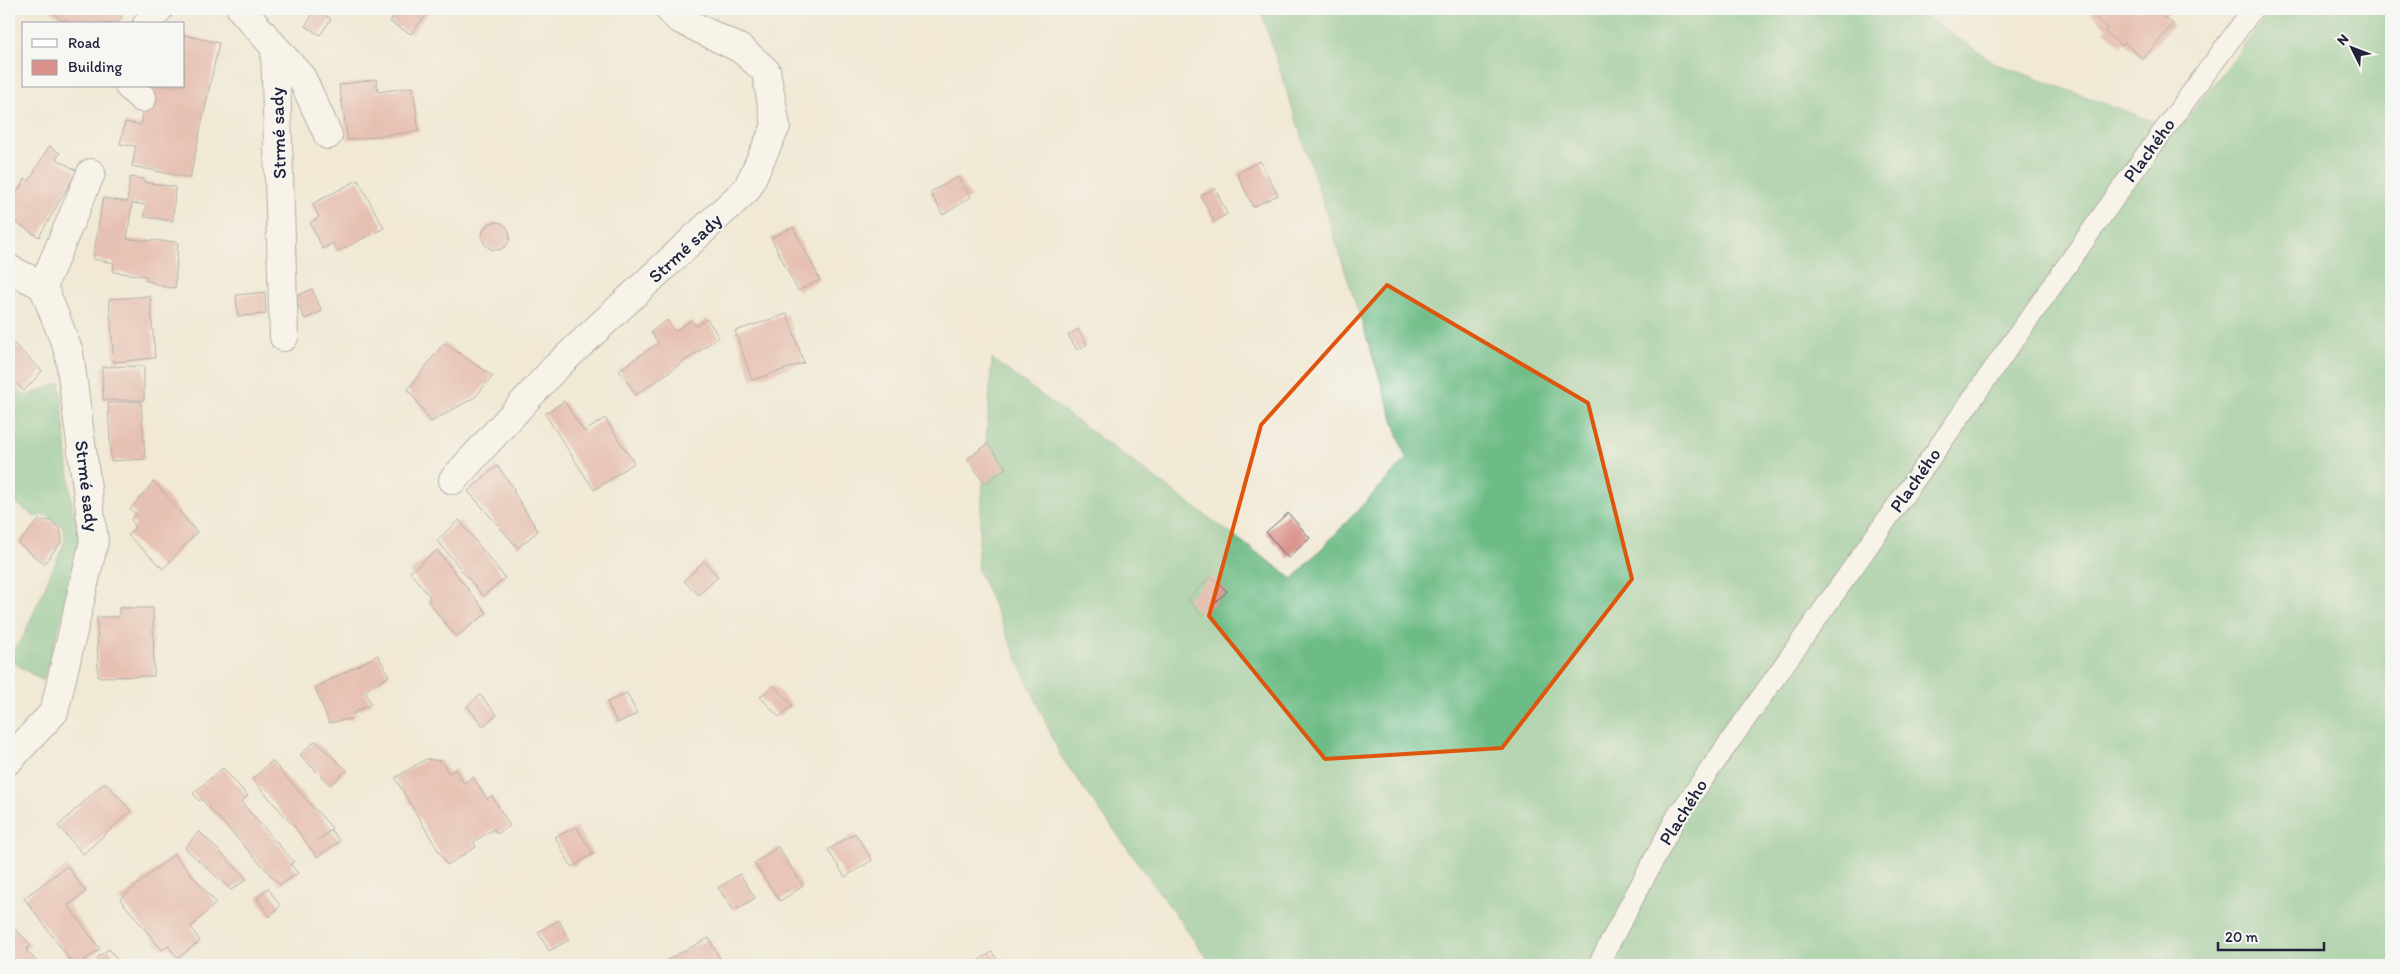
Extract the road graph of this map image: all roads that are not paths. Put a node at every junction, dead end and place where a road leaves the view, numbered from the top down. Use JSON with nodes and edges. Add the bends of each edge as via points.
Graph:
{"nodes":[{"id":1,"x":159,"y":9,"type":"edge"},
{"id":2,"x":241,"y":9,"type":"edge"},
{"id":3,"x":669,"y":9,"type":"edge"},
{"id":4,"x":2253,"y":9,"type":"edge"},
{"id":5,"x":149,"y":22,"type":"edge"},
{"id":6,"x":275,"y":48,"type":"junction"},
{"id":7,"x":328,"y":134,"type":"dead end"},
{"id":8,"x":92,"y":173,"type":"dead end"},
{"id":9,"x":9,"y":269,"type":"edge"},
{"id":10,"x":43,"y":286,"type":"junction"},
{"id":11,"x":284,"y":337,"type":"dead end"},
{"id":12,"x":453,"y":480,"type":"dead end"},
{"id":13,"x":9,"y":760,"type":"edge"},
{"id":14,"x":1598,"y":965,"type":"edge"}],
"edges":[{"from":1,"to":5,"type":"street"},
{"from":2,"to":6,"type":"street","name":"Strmé sady"},
{"from":3,"to":12,"type":"street","name":"Strmé sady","via":[[679,19],[741,49],[766,71],[776,126],[752,180],[747,189],[555,368]]},
{"from":4,"to":14,"type":"lane","name":"Plachého","via":[[2128,179],[1677,816]]},
{"from":6,"to":7,"type":"street","name":"Strmé sady","via":[[302,78]]},
{"from":6,"to":11,"type":"street","name":"Strmé sady"},
{"from":8,"to":10,"type":"street"},
{"from":9,"to":10,"type":"street"},
{"from":10,"to":13,"type":"street","name":"Strmé sady","via":[[69,352],[94,541],[54,712]]}]}
